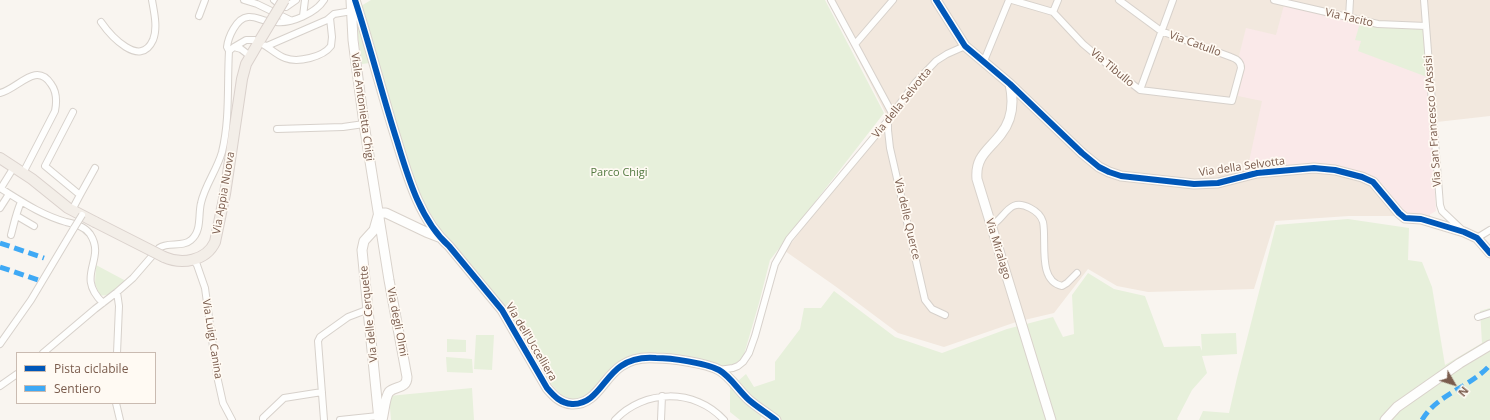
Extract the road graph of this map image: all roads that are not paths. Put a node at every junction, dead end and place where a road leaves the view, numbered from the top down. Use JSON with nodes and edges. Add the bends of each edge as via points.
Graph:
{"nodes":[{"id":1,"x":152,"y":0,"type":"edge"},
{"id":2,"x":205,"y":0,"type":"edge"},
{"id":3,"x":244,"y":0,"type":"edge"},
{"id":4,"x":296,"y":0,"type":"edge"},
{"id":5,"x":305,"y":0,"type":"edge"},
{"id":6,"x":324,"y":0,"type":"edge"},
{"id":7,"x":351,"y":0,"type":"edge"},
{"id":8,"x":355,"y":0,"type":"edge"},
{"id":9,"x":831,"y":0,"type":"edge"},
{"id":10,"x":893,"y":0,"type":"edge"},
{"id":11,"x":936,"y":0,"type":"edge"},
{"id":12,"x":1009,"y":0,"type":"edge"},
{"id":13,"x":1012,"y":0,"type":"edge"},
{"id":14,"x":1058,"y":0,"type":"edge"},
{"id":15,"x":1120,"y":0,"type":"edge"},
{"id":16,"x":1173,"y":0,"type":"edge"},
{"id":17,"x":1274,"y":0,"type":"edge"},
{"id":18,"x":1350,"y":0,"type":"edge"},
{"id":19,"x":1424,"y":0,"type":"edge"},
{"id":20,"x":278,"y":1,"type":"edge"},
{"id":21,"x":352,"y":11,"type":"junction"},
{"id":22,"x":1052,"y":12,"type":"junction"},
{"id":23,"x":199,"y":16,"type":"dead end"},
{"id":24,"x":303,"y":16,"type":"junction"},
{"id":25,"x":330,"y":18,"type":"junction"},
{"id":26,"x":1349,"y":18,"type":"junction"},
{"id":27,"x":290,"y":20,"type":"junction"},
{"id":28,"x":267,"y":21,"type":"dead end"},
{"id":29,"x":101,"y":22,"type":"dead end"},
{"id":30,"x":276,"y":22,"type":"dead end"},
{"id":31,"x":363,"y":26,"type":"junction"},
{"id":32,"x":1426,"y":26,"type":"junction"},
{"id":33,"x":352,"y":29,"type":"junction"},
{"id":34,"x":1161,"y":31,"type":"junction"},
{"id":35,"x":262,"y":43,"type":"junction"},
{"id":36,"x":856,"y":43,"type":"junction"},
{"id":37,"x":965,"y":46,"type":"junction"},
{"id":38,"x":232,"y":49,"type":"junction"},
{"id":39,"x":250,"y":56,"type":"junction"},
{"id":40,"x":984,"y":61,"type":"junction"},
{"id":41,"x":1010,"y":84,"type":"junction"},
{"id":42,"x":1140,"y":90,"type":"junction"},
{"id":43,"x":0,"y":93,"type":"edge"},
{"id":44,"x":1232,"y":101,"type":"joint"},
{"id":45,"x":73,"y":112,"type":"dead end"},
{"id":46,"x":892,"y":113,"type":"junction"},
{"id":47,"x":364,"y":124,"type":"junction"},
{"id":48,"x":277,"y":130,"type":"dead end"},
{"id":49,"x":0,"y":158,"type":"edge"},
{"id":50,"x":95,"y":168,"type":"dead end"},
{"id":51,"x":18,"y":170,"type":"junction"},
{"id":52,"x":0,"y":188,"type":"edge"},
{"id":53,"x":9,"y":194,"type":"junction"},
{"id":54,"x":80,"y":195,"type":"junction"},
{"id":55,"x":21,"y":202,"type":"junction"},
{"id":56,"x":0,"y":208,"type":"edge"},
{"id":57,"x":72,"y":210,"type":"junction"},
{"id":58,"x":379,"y":213,"type":"junction"},
{"id":59,"x":82,"y":215,"type":"junction"},
{"id":60,"x":17,"y":216,"type":"junction"},
{"id":61,"x":34,"y":226,"type":"dead end"},
{"id":62,"x":991,"y":226,"type":"junction"},
{"id":63,"x":1490,"y":230,"type":"edge"},
{"id":64,"x":1464,"y":232,"type":"junction"},
{"id":65,"x":11,"y":236,"type":"dead end"},
{"id":66,"x":440,"y":237,"type":"junction"},
{"id":67,"x":1477,"y":238,"type":"junction"},
{"id":68,"x":161,"y":253,"type":"junction"},
{"id":69,"x":1490,"y":253,"type":"edge"},
{"id":70,"x":193,"y":259,"type":"junction"},
{"id":71,"x":1077,"y":273,"type":"dead end"},
{"id":72,"x":117,"y":292,"type":"junction"},
{"id":73,"x":103,"y":303,"type":"junction"},
{"id":74,"x":369,"y":309,"type":"junction"},
{"id":75,"x":1490,"y":313,"type":"edge"},
{"id":76,"x":945,"y":315,"type":"dead end"},
{"id":77,"x":1478,"y":317,"type":"dead end"},
{"id":78,"x":0,"y":344,"type":"edge"},
{"id":79,"x":1490,"y":345,"type":"edge"},
{"id":80,"x":45,"y":352,"type":"edge"},
{"id":81,"x":117,"y":352,"type":"edge"},
{"id":82,"x":719,"y":370,"type":"junction"},
{"id":83,"x":16,"y":375,"type":"edge"},
{"id":84,"x":0,"y":386,"type":"edge"},
{"id":85,"x":322,"y":392,"type":"junction"},
{"id":86,"x":662,"y":396,"type":"junction"},
{"id":87,"x":116,"y":404,"type":"edge"},
{"id":88,"x":380,"y":419,"type":"edge"},
{"id":89,"x":120,"y":420,"type":"edge"},
{"id":90,"x":232,"y":420,"type":"edge"},
{"id":91,"x":263,"y":420,"type":"edge"},
{"id":92,"x":324,"y":420,"type":"edge"},
{"id":93,"x":340,"y":420,"type":"edge"},
{"id":94,"x":615,"y":420,"type":"edge"},
{"id":95,"x":662,"y":420,"type":"edge"},
{"id":96,"x":724,"y":420,"type":"edge"},
{"id":97,"x":776,"y":420,"type":"edge"},
{"id":98,"x":1051,"y":420,"type":"edge"},
{"id":99,"x":1385,"y":420,"type":"edge"}],
"edges":[{"from":1,"to":29,"type":"street","via":[[155,15],[154,39],[143,50],[133,50],[122,45]]},
{"from":2,"to":23,"type":"street"},
{"from":3,"to":27,"type":"street"},
{"from":4,"to":20,"type":"street","via":[[286,7]]},
{"from":5,"to":24,"type":"street"},
{"from":6,"to":24,"type":"street","via":[[314,11]]},
{"from":7,"to":21,"type":"street","name":"Viale Antonietta Chigi"},
{"from":8,"to":31,"type":"street","name":"Via dell'Uccelliera"},
{"from":9,"to":36,"type":"street"},
{"from":10,"to":36,"type":"street"},
{"from":11,"to":37,"type":"street"},
{"from":12,"to":40,"type":"street"},
{"from":13,"to":22,"type":"street"},
{"from":14,"to":22,"type":"street"},
{"from":15,"to":34,"type":"street","name":"Via Catullo"},
{"from":16,"to":34,"type":"street"},
{"from":17,"to":26,"type":"street","name":"Via Tacito"},
{"from":18,"to":26,"type":"street"},
{"from":19,"to":32,"type":"street","name":"Via San Francesco d'Assisi"},
{"from":20,"to":35,"type":"main road","name":"Via Appia Nuova","bridge":true},
{"from":21,"to":25,"type":"street","via":[[340,12]]},
{"from":21,"to":33,"type":"street","name":"Viale Antonietta Chigi"},
{"from":22,"to":42,"type":"street","name":"Via Tibullo","via":[[1083,44]]},
{"from":24,"to":27,"type":"street"},
{"from":25,"to":35,"type":"street"},
{"from":25,"to":35,"type":"street","via":[[331,46],[311,57],[292,60],[281,57]]},
{"from":26,"to":32,"type":"street","name":"Via Tacito","via":[[1378,24]]},
{"from":27,"to":30,"type":"street"},
{"from":28,"to":38,"type":"street","via":[[250,16],[241,20],[229,38],[227,47]]},
{"from":31,"to":33,"type":"street","via":[[359,23]]},
{"from":31,"to":66,"type":"street","name":"Via dell'Uccelliera","via":[[404,163],[418,200]]},
{"from":32,"to":64,"type":"street","name":"Via San Francesco d'Assisi","via":[[1440,205],[1446,215]]},
{"from":33,"to":47,"type":"street","name":"Viale Antonietta Chigi"},
{"from":34,"to":42,"type":"street"},
{"from":34,"to":44,"type":"street","name":"Via Catullo","via":[[1237,60],[1241,68]]},
{"from":35,"to":38,"type":"street","via":[[246,40]]},
{"from":35,"to":39,"type":"main road","name":"Via Appia Nuova"},
{"from":36,"to":46,"type":"street"},
{"from":37,"to":40,"type":"street","name":"Via della Selvotta"},
{"from":37,"to":46,"type":"street","name":"Via della Selvotta","via":[[936,61]]},
{"from":38,"to":39,"type":"street","via":[[243,50]]},
{"from":38,"to":68,"type":"street","via":[[226,132],[219,161],[201,201],[198,229],[189,242],[164,245]]},
{"from":39,"to":70,"type":"main road","name":"Via Appia Nuova","via":[[242,79],[216,238],[208,252]]},
{"from":40,"to":41,"type":"street","name":"Via della Selvotta"},
{"from":41,"to":62,"type":"street","name":"Via Miralago","via":[[1013,96],[1008,124],[981,157],[977,167],[978,183]]},
{"from":41,"to":64,"type":"street","name":"Via della Selvotta","via":[[1082,153],[1113,174],[1194,184],[1218,182],[1256,173],[1328,169],[1373,182],[1405,218],[1423,219]]},
{"from":42,"to":44,"type":"street","name":"Via Tibullo"},
{"from":43,"to":51,"type":"street","via":[[32,75],[39,74],[48,79],[55,92],[56,111]]},
{"from":45,"to":54,"type":"street","via":[[45,166]]},
{"from":46,"to":76,"type":"street","name":"Via delle Querce","via":[[887,121],[890,148],[926,302],[932,309]]},
{"from":46,"to":82,"type":"street","name":"Via della Selvotta","via":[[789,239],[779,255],[771,275],[752,347],[744,362],[733,368]]},
{"from":47,"to":48,"type":"street"},
{"from":47,"to":58,"type":"street","name":"Viale Antonietta Chigi"},
{"from":49,"to":51,"type":"main road","name":"Via Appia Nuova"},
{"from":50,"to":54,"type":"street"},
{"from":51,"to":52,"type":"street"},
{"from":51,"to":57,"type":"main road","name":"Via Appia Nuova"},
{"from":52,"to":53,"type":"street"},
{"from":53,"to":55,"type":"street"},
{"from":53,"to":56,"type":"street"},
{"from":54,"to":57,"type":"street"},
{"from":55,"to":60,"type":"street"},
{"from":55,"to":73,"type":"street","via":[[52,218],[78,225],[86,230],[93,241],[95,256],[91,285],[93,292]]},
{"from":57,"to":59,"type":"main road","name":"Via Appia Nuova"},
{"from":58,"to":66,"type":"street","via":[[386,213]]},
{"from":58,"to":74,"type":"street","name":"Via delle Cerquette","via":[[374,230],[364,241],[362,250]]},
{"from":58,"to":88,"type":"street","name":"Via degli Olmi","via":[[408,379],[404,385],[388,394]]},
{"from":59,"to":68,"type":"main road","name":"Via Appia Nuova","bridge":true},
{"from":59,"to":78,"type":"street","bridge":true,"via":[[31,300]]},
{"from":60,"to":61,"type":"street"},
{"from":60,"to":65,"type":"street"},
{"from":62,"to":71,"type":"street","via":[[1012,206],[1030,208],[1040,215],[1044,222],[1046,268],[1050,279],[1062,286]]},
{"from":62,"to":98,"type":"street","name":"Via Miralago"},
{"from":63,"to":67,"type":"street"},
{"from":64,"to":67,"type":"street","name":"Via della Selvotta"},
{"from":66,"to":82,"type":"street","name":"Via dell'Uccelliera","via":[[502,310],[547,388],[560,401],[573,404],[586,401],[598,392],[620,367],[642,358],[680,360]]},
{"from":67,"to":69,"type":"street"},
{"from":68,"to":70,"type":"main road","name":"Via Appia Nuova","via":[[180,262]]},
{"from":68,"to":72,"type":"street"},
{"from":70,"to":90,"type":"street","name":"Via Luigi Canina","via":[[205,288],[223,403]]},
{"from":72,"to":73,"type":"street"},
{"from":72,"to":81,"type":"street"},
{"from":73,"to":80,"type":"street"},
{"from":74,"to":85,"type":"street","via":[[348,317],[320,337],[318,341]]},
{"from":74,"to":88,"type":"street","name":"Via delle Cerquette"},
{"from":75,"to":77,"type":"street"},
{"from":79,"to":99,"type":"street","via":[[1397,407]]},
{"from":82,"to":97,"type":"street","via":[[749,400]]},
{"from":83,"to":84,"type":"street"},
{"from":85,"to":91,"type":"street","via":[[284,398]]},
{"from":85,"to":92,"type":"street"},
{"from":86,"to":94,"type":"street","via":[[634,404]]},
{"from":86,"to":95,"type":"street"},
{"from":86,"to":96,"type":"street","via":[[702,402],[715,410]]},
{"from":87,"to":89,"type":"street"},
{"from":88,"to":93,"type":"street"}]}
